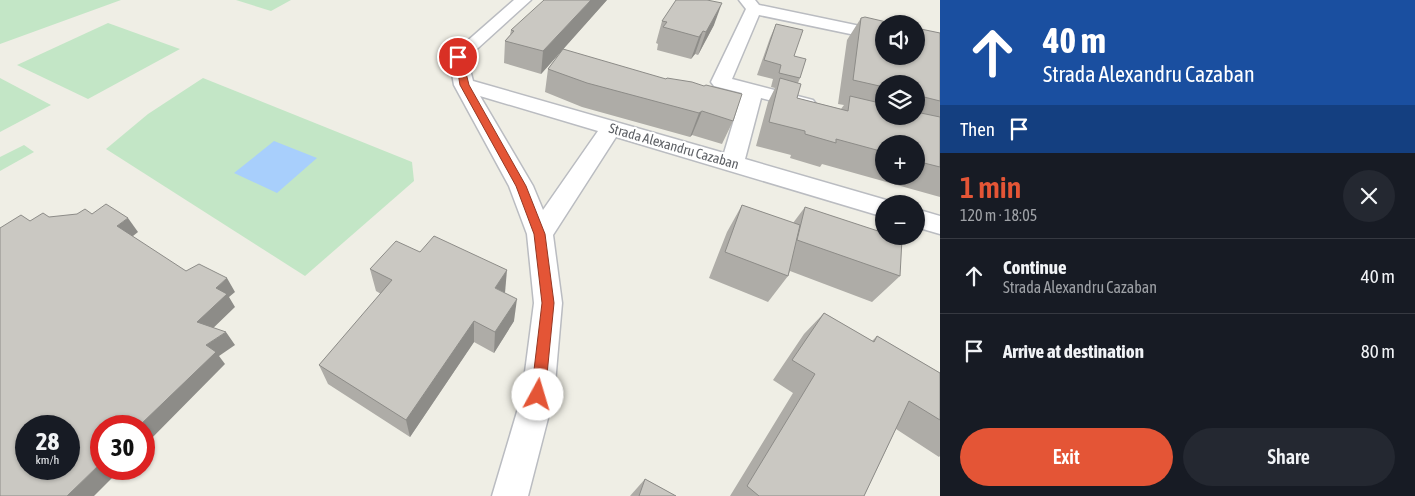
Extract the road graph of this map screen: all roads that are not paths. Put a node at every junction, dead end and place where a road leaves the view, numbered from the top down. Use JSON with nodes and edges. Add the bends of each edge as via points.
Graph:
{"nodes":[{"id":1,"x":523,"y":0,"type":"edge"},
{"id":2,"x":751,"y":5,"type":"edge"},
{"id":3,"x":875,"y":34,"type":"edge"},
{"id":4,"x":464,"y":85,"type":"junction"},
{"id":5,"x":754,"y":90,"type":"junction"},
{"id":6,"x":827,"y":109,"type":"edge"},
{"id":7,"x":612,"y":127,"type":"junction"},
{"id":8,"x":732,"y":162,"type":"junction"},
{"id":9,"x":875,"y":205,"type":"edge"},
{"id":10,"x":925,"y":221,"type":"edge"},
{"id":11,"x":940,"y":225,"type":"edge"},
{"id":12,"x":540,"y":234,"type":"junction"},
{"id":13,"x":510,"y":496,"type":"edge"}],
"edges":[{"from":1,"to":4,"type":"street","via":[[458,57]]},
{"from":2,"to":3,"type":"street"},
{"from":2,"to":5,"type":"street","via":[[721,82]]},
{"from":4,"to":7,"type":"street","name":"Strada Alexandru Cazaban"},
{"from":4,"to":12,"type":"street","via":[[521,186]]},
{"from":5,"to":6,"type":"street"},
{"from":5,"to":8,"type":"street"},
{"from":7,"to":8,"type":"street","name":"Strada Alexandru Cazaban"},
{"from":7,"to":12,"type":"street"},
{"from":8,"to":9,"type":"street","name":"Strada Alexandru Cazaban"},
{"from":10,"to":11,"type":"street"},
{"from":12,"to":13,"type":"street","via":[[548,303],[538,395]]}]}
